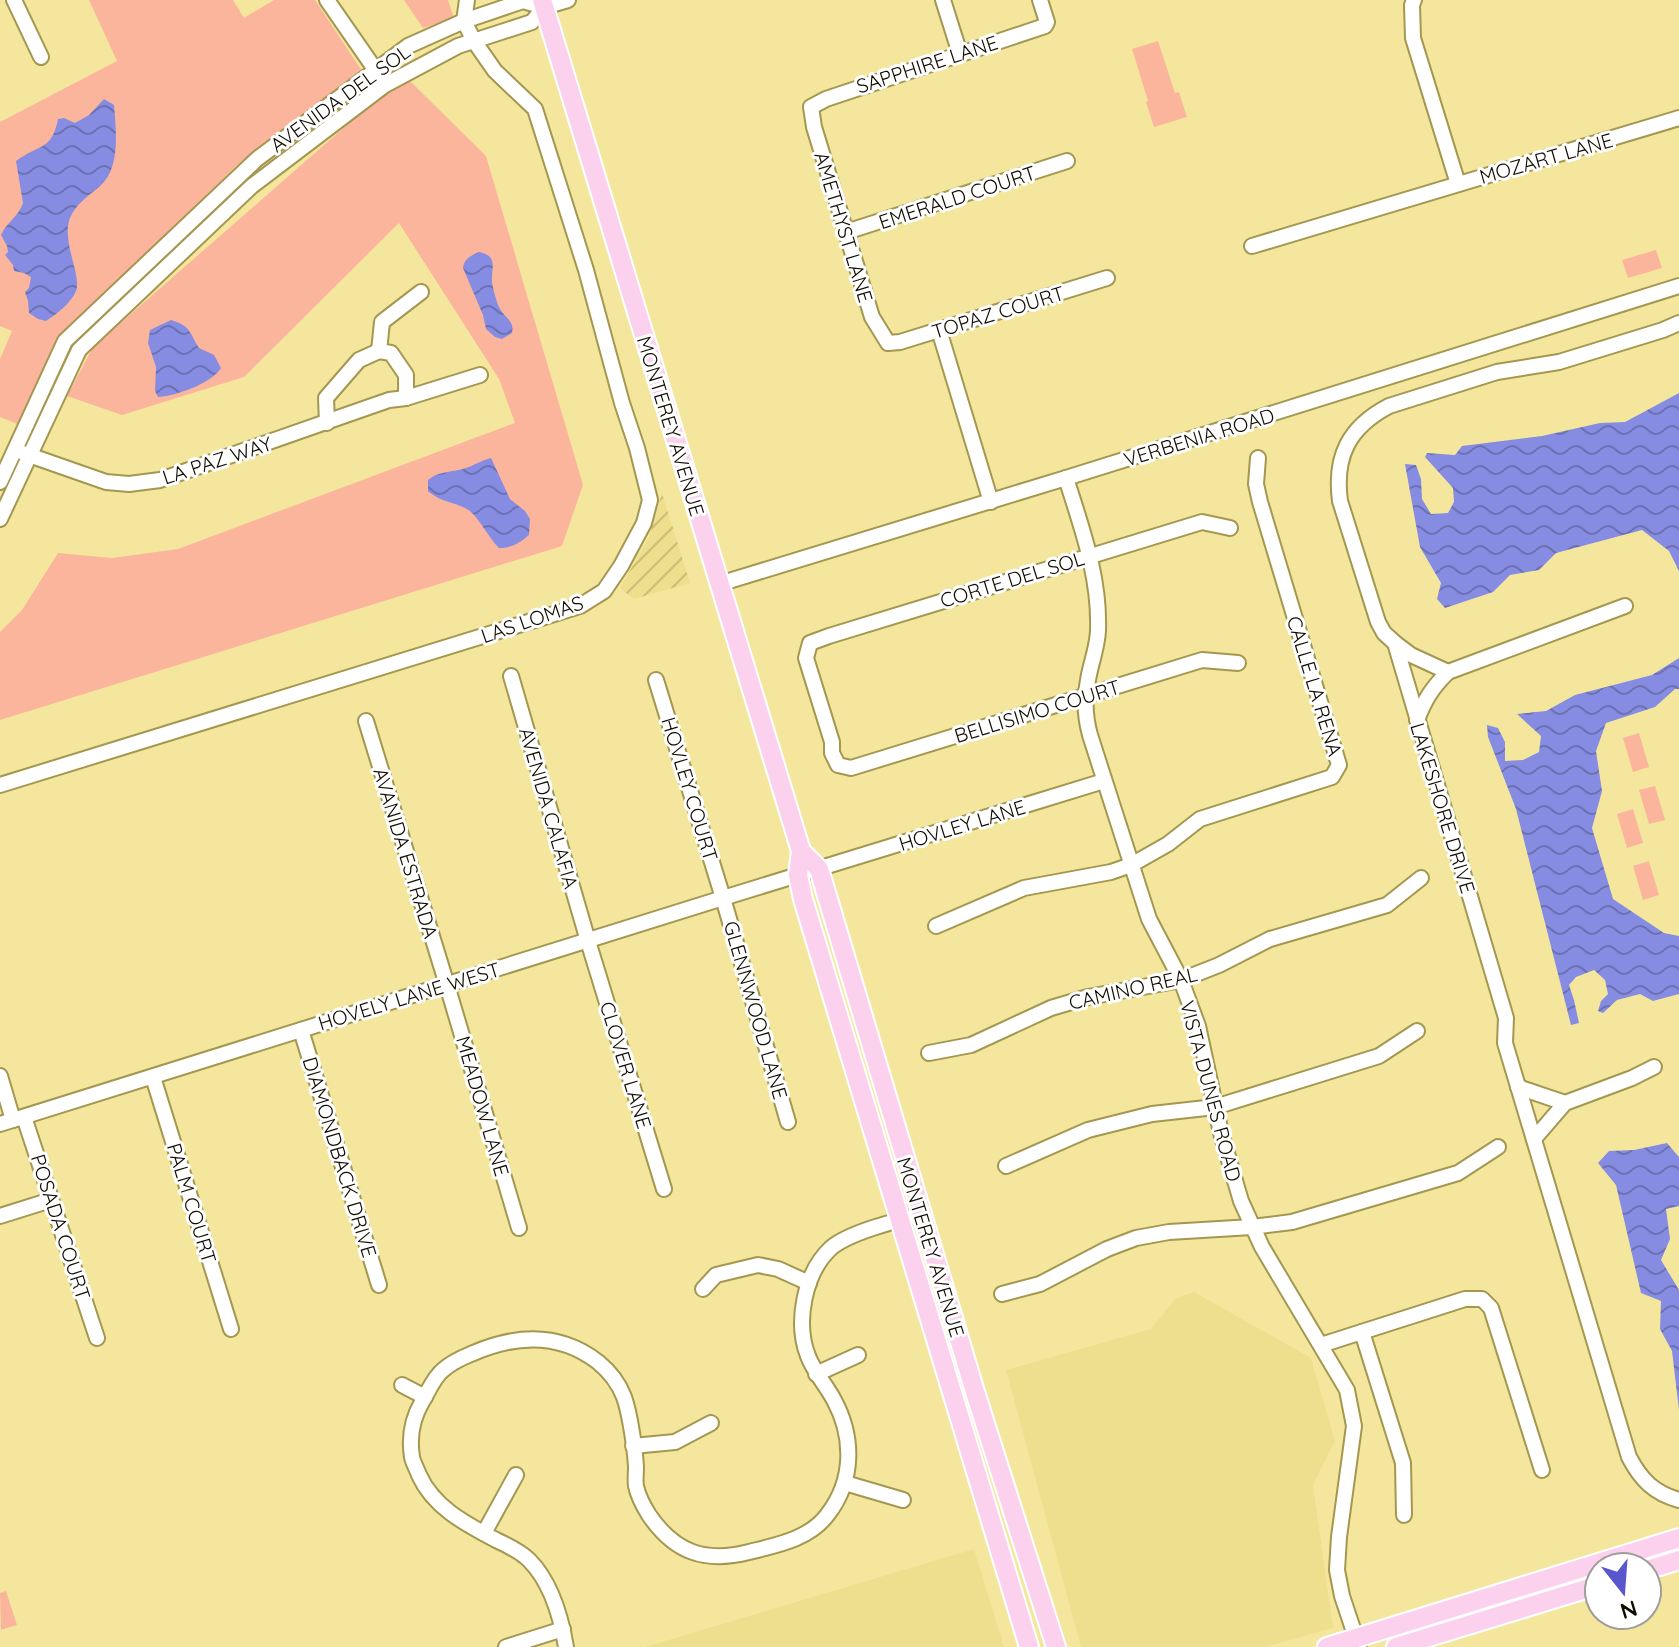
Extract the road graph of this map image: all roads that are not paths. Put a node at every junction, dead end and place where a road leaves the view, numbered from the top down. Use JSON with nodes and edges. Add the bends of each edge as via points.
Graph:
{"nodes":[{"id":1,"x":14,"y":0,"type":"edge"},
{"id":2,"x":327,"y":0,"type":"edge"},
{"id":3,"x":467,"y":0,"type":"edge"},
{"id":4,"x":568,"y":0,"type":"edge"},
{"id":5,"x":943,"y":0,"type":"edge"},
{"id":6,"x":1040,"y":0,"type":"edge"},
{"id":7,"x":1414,"y":0,"type":"edge"},
{"id":8,"x":543,"y":4,"type":"edge"},
{"id":9,"x":464,"y":21,"type":"junction"},
{"id":10,"x":474,"y":41,"type":"junction"},
{"id":11,"x":960,"y":54,"type":"junction"},
{"id":12,"x":41,"y":57,"type":"dead end"},
{"id":13,"x":376,"y":70,"type":"junction"},
{"id":14,"x":385,"y":85,"type":"junction"},
{"id":15,"x":811,"y":107,"type":"joint"},
{"id":16,"x":1679,"y":118,"type":"edge"},
{"id":17,"x":1067,"y":161,"type":"dead end"},
{"id":18,"x":1458,"y":184,"type":"junction"},
{"id":19,"x":846,"y":232,"type":"junction"},
{"id":20,"x":1252,"y":246,"type":"dead end"},
{"id":21,"x":1107,"y":278,"type":"dead end"},
{"id":22,"x":1679,"y":286,"type":"edge"},
{"id":23,"x":421,"y":292,"type":"dead end"},
{"id":24,"x":1679,"y":323,"type":"edge"},
{"id":25,"x":939,"y":330,"type":"junction"},
{"id":26,"x":888,"y":343,"type":"joint"},
{"id":27,"x":379,"y":351,"type":"junction"},
{"id":28,"x":480,"y":375,"type":"dead end"},
{"id":29,"x":406,"y":398,"type":"junction"},
{"id":30,"x":327,"y":423,"type":"junction"},
{"id":31,"x":22,"y":453,"type":"junction"},
{"id":32,"x":1258,"y":458,"type":"dead end"},
{"id":33,"x":1066,"y":478,"type":"junction"},
{"id":34,"x":0,"y":482,"type":"edge"},
{"id":35,"x":991,"y":502,"type":"junction"},
{"id":36,"x":0,"y":519,"type":"edge"},
{"id":37,"x":1230,"y":528,"type":"dead end"},
{"id":38,"x":1090,"y":555,"type":"junction"},
{"id":39,"x":719,"y":584,"type":"junction"},
{"id":40,"x":1625,"y":606,"type":"dead end"},
{"id":41,"x":1395,"y":643,"type":"junction"},
{"id":42,"x":1238,"y":663,"type":"dead end"},
{"id":43,"x":1448,"y":672,"type":"junction"},
{"id":44,"x":511,"y":676,"type":"dead end"},
{"id":45,"x":656,"y":680,"type":"dead end"},
{"id":46,"x":1086,"y":696,"type":"junction"},
{"id":47,"x":1417,"y":720,"type":"junction"},
{"id":48,"x":366,"y":721,"type":"dead end"},
{"id":49,"x":838,"y":765,"type":"joint"},
{"id":50,"x":1104,"y":781,"type":"junction"},
{"id":51,"x":0,"y":785,"type":"edge"},
{"id":52,"x":801,"y":851,"type":"junction"},
{"id":53,"x":1131,"y":865,"type":"junction"},
{"id":54,"x":819,"y":869,"type":"junction"},
{"id":55,"x":798,"y":875,"type":"junction"},
{"id":56,"x":1421,"y":878,"type":"dead end"},
{"id":57,"x":723,"y":898,"type":"junction"},
{"id":58,"x":936,"y":926,"type":"dead end"},
{"id":59,"x":588,"y":941,"type":"junction"},
{"id":60,"x":1181,"y":980,"type":"junction"},
{"id":61,"x":447,"y":985,"type":"junction"},
{"id":62,"x":301,"y":1030,"type":"junction"},
{"id":63,"x":1417,"y":1031,"type":"dead end"},
{"id":64,"x":929,"y":1053,"type":"dead end"},
{"id":65,"x":1654,"y":1067,"type":"dead end"},
{"id":66,"x":0,"y":1076,"type":"edge"},
{"id":67,"x":153,"y":1077,"type":"junction"},
{"id":68,"x":1518,"y":1087,"type":"junction"},
{"id":69,"x":1565,"y":1103,"type":"junction"},
{"id":70,"x":1215,"y":1107,"type":"junction"},
{"id":71,"x":13,"y":1121,"type":"edge"},
{"id":72,"x":788,"y":1122,"type":"dead end"},
{"id":73,"x":1534,"y":1139,"type":"junction"},
{"id":74,"x":1498,"y":1147,"type":"dead end"},
{"id":75,"x":1006,"y":1166,"type":"dead end"},
{"id":76,"x":664,"y":1189,"type":"dead end"},
{"id":77,"x":51,"y":1200,"type":"junction"},
{"id":78,"x":920,"y":1215,"type":"junction"},
{"id":79,"x":0,"y":1216,"type":"edge"},
{"id":80,"x":899,"y":1220,"type":"junction"},
{"id":81,"x":1252,"y":1227,"type":"junction"},
{"id":82,"x":519,"y":1228,"type":"dead end"},
{"id":83,"x":809,"y":1283,"type":"junction"},
{"id":84,"x":379,"y":1285,"type":"dead end"},
{"id":85,"x":703,"y":1289,"type":"dead end"},
{"id":86,"x":1002,"y":1294,"type":"dead end"},
{"id":87,"x":231,"y":1329,"type":"dead end"},
{"id":88,"x":1362,"y":1332,"type":"junction"},
{"id":89,"x":97,"y":1338,"type":"dead end"},
{"id":90,"x":1321,"y":1345,"type":"junction"},
{"id":91,"x":858,"y":1355,"type":"dead end"},
{"id":92,"x":816,"y":1374,"type":"junction"},
{"id":93,"x":402,"y":1385,"type":"dead end"},
{"id":94,"x":425,"y":1397,"type":"junction"},
{"id":95,"x":711,"y":1423,"type":"dead end"},
{"id":96,"x":633,"y":1446,"type":"junction"},
{"id":97,"x":1542,"y":1470,"type":"dead end"},
{"id":98,"x":516,"y":1475,"type":"dead end"},
{"id":99,"x":845,"y":1483,"type":"junction"},
{"id":100,"x":903,"y":1500,"type":"dead end"},
{"id":101,"x":1679,"y":1500,"type":"edge"},
{"id":102,"x":1404,"y":1515,"type":"dead end"},
{"id":103,"x":484,"y":1533,"type":"junction"},
{"id":104,"x":1679,"y":1538,"type":"edge"},
{"id":105,"x":1583,"y":1590,"type":"edge"},
{"id":106,"x":1050,"y":1628,"type":"junction"},
{"id":107,"x":563,"y":1629,"type":"junction"},
{"id":108,"x":1358,"y":1643,"type":"edge"},
{"id":109,"x":506,"y":1647,"type":"edge"},
{"id":110,"x":566,"y":1647,"type":"edge"},
{"id":111,"x":1029,"y":1647,"type":"edge"},
{"id":112,"x":1056,"y":1647,"type":"edge"},
{"id":113,"x":1069,"y":1647,"type":"edge"},
{"id":114,"x":1327,"y":1647,"type":"edge"},
{"id":115,"x":1396,"y":1647,"type":"edge"}],
"edges":[{"from":1,"to":12,"type":"street"},
{"from":2,"to":13,"type":"street"},
{"from":3,"to":9,"type":"street"},
{"from":4,"to":8,"type":"street"},
{"from":5,"to":11,"type":"street"},
{"from":6,"to":11,"type":"street","name":"SAPPHIRE LANE","via":[[1045,26]]},
{"from":7,"to":18,"type":"street","name":"MOZART LANE","via":[[1413,38]]},
{"from":8,"to":9,"type":"street","name":"AVENIDA DEL SOL","via":[[523,1]]},
{"from":8,"to":10,"type":"street","name":"AVENIDA DEL SOL","via":[[532,22]]},
{"from":8,"to":39,"type":"main road","name":"MONTEREY AVENUE"},
{"from":9,"to":10,"type":"street","name":"LAS LOMAS"},
{"from":9,"to":13,"type":"street","name":"AVENIDA DEL SOL","via":[[408,46]]},
{"from":10,"to":14,"type":"street","name":"AVENIDA DEL SOL"},
{"from":10,"to":51,"type":"street","name":"LAS LOMAS","via":[[495,71],[535,109],[637,448],[650,500],[621,566],[604,591],[580,606]]},
{"from":11,"to":15,"type":"street","name":"SAPPHIRE LANE"},
{"from":13,"to":14,"type":"street"},
{"from":13,"to":31,"type":"street","name":"AVENIDA DEL SOL","via":[[257,159],[65,341]]},
{"from":14,"to":31,"type":"street","name":"AVENIDA DEL SOL","via":[[252,186],[79,350],[58,397]]},
{"from":15,"to":19,"type":"street","name":"AMETHYST LANE"},
{"from":16,"to":18,"type":"street","name":"MOZART LANE"},
{"from":17,"to":19,"type":"street","name":"EMERALD COURT"},
{"from":18,"to":20,"type":"street"},
{"from":19,"to":26,"type":"street","name":"AMETHYST LANE","via":[[872,317]]},
{"from":21,"to":25,"type":"street","name":"TOPAZ COURT"},
{"from":22,"to":33,"type":"street","name":"VERBENIA ROAD"},
{"from":23,"to":27,"type":"street","via":[[382,322]]},
{"from":24,"to":41,"type":"street","name":"LAKESHORE DRIVE","via":[[1559,362],[1497,372],[1389,406],[1360,426],[1342,456],[1340,501],[1378,622]]},
{"from":25,"to":26,"type":"street","name":"TOPAZ COURT"},
{"from":25,"to":35,"type":"street"},
{"from":27,"to":29,"type":"street","via":[[391,353],[406,375]]},
{"from":27,"to":30,"type":"street","via":[[359,360],[326,398]]},
{"from":28,"to":29,"type":"street","name":"LA PAZ WAY"},
{"from":29,"to":30,"type":"street","name":"LA PAZ WAY"},
{"from":30,"to":31,"type":"street","name":"LA PAZ WAY","via":[[160,480],[129,484],[96,479]]},
{"from":31,"to":34,"type":"street","name":"AVENIDA DEL SOL"},
{"from":31,"to":36,"type":"street","name":"AVENIDA DEL SOL"},
{"from":32,"to":53,"type":"street","name":"CALLE LA RENA","via":[[1260,502],[1339,765],[1332,777],[1200,819]]},
{"from":33,"to":35,"type":"street","name":"VERBENIA ROAD"},
{"from":33,"to":38,"type":"street","name":"VISTA DUNES ROAD"},
{"from":35,"to":39,"type":"street","name":"VERBENIA ROAD"},
{"from":37,"to":38,"type":"street","name":"CORTE DEL SOL","via":[[1202,522]]},
{"from":38,"to":46,"type":"street","name":"VISTA DUNES ROAD","via":[[1098,628]]},
{"from":38,"to":49,"type":"street","name":"CORTE DEL SOL","via":[[810,643],[806,658]]},
{"from":39,"to":52,"type":"main road","name":"MONTEREY AVENUE"},
{"from":40,"to":43,"type":"street"},
{"from":41,"to":43,"type":"street"},
{"from":41,"to":47,"type":"street","name":"LAKESHORE DRIVE"},
{"from":42,"to":46,"type":"street","name":"BELLISIMO COURT","via":[[1202,660]]},
{"from":43,"to":47,"type":"street","via":[[1424,700]]},
{"from":44,"to":59,"type":"street","name":"AVENIDA CALAFIA"},
{"from":45,"to":57,"type":"street","name":"HOVLEY COURT"},
{"from":46,"to":49,"type":"street","name":"BELLISIMO COURT","via":[[851,768]]},
{"from":46,"to":50,"type":"street","name":"VISTA DUNES ROAD","via":[[1085,718]]},
{"from":47,"to":68,"type":"street","name":"LAKESHORE DRIVE","via":[[1506,1018],[1505,1043]]},
{"from":48,"to":61,"type":"street","name":"AVANIDA ESTRADA"},
{"from":50,"to":53,"type":"street","name":"VISTA DUNES ROAD"},
{"from":50,"to":54,"type":"street","name":"HOVLEY LANE"},
{"from":52,"to":54,"type":"main road","name":"MONTEREY AVENUE"},
{"from":52,"to":55,"type":"main road","name":"MONTEREY AVENUE"},
{"from":53,"to":58,"type":"street","name":"CALLE LA RENA","via":[[1024,888]]},
{"from":53,"to":60,"type":"street","name":"VISTA DUNES ROAD","via":[[1149,919]]},
{"from":54,"to":55,"type":"street","name":"HOVELY LANE WEST"},
{"from":54,"to":78,"type":"main road","name":"MONTEREY AVENUE"},
{"from":55,"to":57,"type":"street","name":"HOVELY LANE WEST"},
{"from":55,"to":80,"type":"main road","name":"MONTEREY AVENUE"},
{"from":56,"to":60,"type":"street","name":"CAMINO REAL","via":[[1387,905],[1270,939]]},
{"from":57,"to":59,"type":"street","name":"HOVELY LANE WEST"},
{"from":57,"to":72,"type":"street","name":"GLENNWOOD LANE"},
{"from":59,"to":61,"type":"street","name":"HOVELY LANE WEST"},
{"from":59,"to":76,"type":"street","name":"CLOVER LANE"},
{"from":60,"to":64,"type":"street","name":"CAMINO REAL","via":[[1088,997],[971,1045]]},
{"from":60,"to":70,"type":"street","name":"VISTA DUNES ROAD","via":[[1198,1026]]},
{"from":61,"to":62,"type":"street","name":"HOVELY LANE WEST"},
{"from":61,"to":82,"type":"street","name":"MEADOW LANE"},
{"from":62,"to":67,"type":"street","name":"HOVELY LANE WEST"},
{"from":62,"to":84,"type":"street","name":"DIAMONDBACK DRIVE"},
{"from":63,"to":70,"type":"street","via":[[1379,1056]]},
{"from":65,"to":69,"type":"street"},
{"from":66,"to":71,"type":"street","name":"POSADA COURT"},
{"from":67,"to":71,"type":"street","name":"HOVELY LANE WEST"},
{"from":67,"to":87,"type":"street","name":"PALM COURT"},
{"from":68,"to":69,"type":"street"},
{"from":68,"to":73,"type":"street","name":"LAKESHORE DRIVE"},
{"from":69,"to":73,"type":"street"},
{"from":70,"to":75,"type":"street","via":[[1119,1121]]},
{"from":70,"to":81,"type":"street","name":"VISTA DUNES ROAD"},
{"from":71,"to":77,"type":"street","name":"POSADA COURT"},
{"from":73,"to":101,"type":"street","name":"LAKESHORE DRIVE","via":[[1629,1457],[1650,1487]]},
{"from":74,"to":81,"type":"street","via":[[1458,1173],[1292,1222]]},
{"from":77,"to":79,"type":"street"},
{"from":77,"to":89,"type":"street","name":"POSADA COURT"},
{"from":78,"to":80,"type":"street"},
{"from":78,"to":106,"type":"main road","name":"MONTEREY AVENUE"},
{"from":80,"to":83,"type":"street","via":[[831,1248]]},
{"from":80,"to":111,"type":"main road","name":"MONTEREY AVENUE"},
{"from":81,"to":86,"type":"street","via":[[1136,1238],[1040,1284]]},
{"from":81,"to":90,"type":"street","name":"VISTA DUNES ROAD"},
{"from":83,"to":85,"type":"street","via":[[758,1265],[716,1275]]},
{"from":83,"to":92,"type":"street","via":[[802,1326]]},
{"from":88,"to":90,"type":"street"},
{"from":88,"to":97,"type":"street","via":[[1465,1299],[1482,1299],[1491,1308]]},
{"from":88,"to":102,"type":"street","via":[[1403,1463]]},
{"from":90,"to":108,"type":"street","name":"VISTA DUNES ROAD","via":[[1347,1390],[1354,1426],[1337,1570]]},
{"from":91,"to":92,"type":"street"},
{"from":92,"to":99,"type":"street","via":[[848,1435]]},
{"from":93,"to":94,"type":"street"},
{"from":94,"to":96,"type":"street","via":[[441,1371],[484,1348],[531,1338],[558,1341],[611,1374],[624,1397]]},
{"from":94,"to":103,"type":"street","via":[[410,1435],[412,1460],[437,1502]]},
{"from":95,"to":96,"type":"street","via":[[675,1442]]},
{"from":96,"to":99,"type":"street","via":[[644,1507],[668,1540],[705,1555],[729,1557],[803,1536],[826,1517]]},
{"from":98,"to":103,"type":"street"},
{"from":99,"to":100,"type":"street"},
{"from":103,"to":107,"type":"street","via":[[527,1558],[541,1574]]},
{"from":104,"to":108,"type":"main road"},
{"from":105,"to":115,"type":"main road"},
{"from":106,"to":112,"type":"main road","name":"MONTEREY AVENUE"},
{"from":106,"to":113,"type":"main road"},
{"from":107,"to":109,"type":"street"},
{"from":107,"to":110,"type":"street"},
{"from":108,"to":114,"type":"main road"}]}
